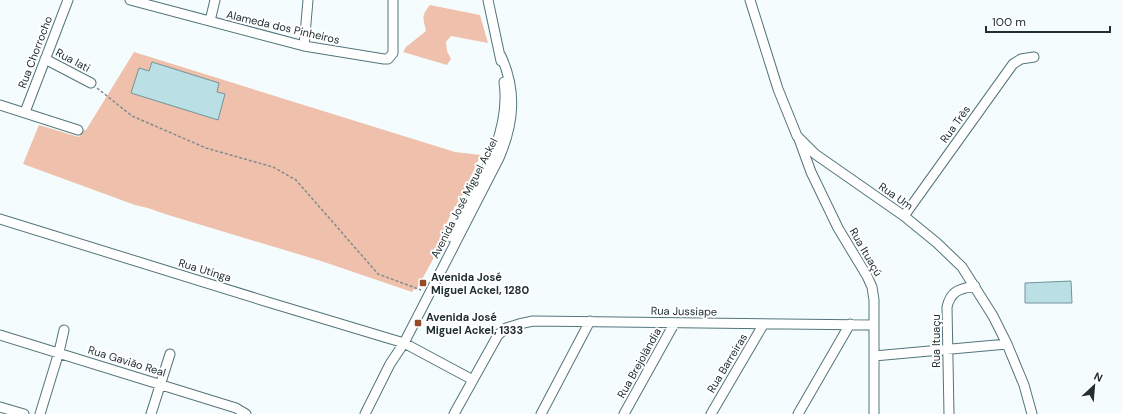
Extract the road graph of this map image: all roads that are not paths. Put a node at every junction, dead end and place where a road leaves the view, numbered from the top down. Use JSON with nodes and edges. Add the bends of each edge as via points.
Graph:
{"nodes":[{"id":1,"x":68,"y":0,"type":"edge"},
{"id":2,"x":130,"y":0,"type":"edge"},
{"id":3,"x":215,"y":0,"type":"edge"},
{"id":4,"x":308,"y":0,"type":"edge"},
{"id":5,"x":393,"y":0,"type":"edge"},
{"id":6,"x":488,"y":0,"type":"edge"},
{"id":7,"x":750,"y":0,"type":"edge"},
{"id":8,"x":140,"y":1,"type":"edge"},
{"id":9,"x":210,"y":22,"type":"junction"},
{"id":10,"x":304,"y":46,"type":"junction"},
{"id":11,"x":501,"y":56,"type":"junction"},
{"id":12,"x":1034,"y":57,"type":"dead end"},
{"id":13,"x":45,"y":59,"type":"junction"},
{"id":14,"x":91,"y":83,"type":"road end"},
{"id":15,"x":0,"y":105,"type":"edge"},
{"id":16,"x":25,"y":112,"type":"junction"},
{"id":17,"x":78,"y":130,"type":"dead end"},
{"id":18,"x":797,"y":136,"type":"junction"},
{"id":19,"x":822,"y":159,"type":"junction"},
{"id":20,"x":809,"y":168,"type":"junction"},
{"id":21,"x":904,"y":216,"type":"junction"},
{"id":22,"x":0,"y":219,"type":"edge"},
{"id":23,"x":975,"y":286,"type":"junction"},
{"id":24,"x":590,"y":321,"type":"junction"},
{"id":25,"x":674,"y":324,"type":"junction"},
{"id":26,"x":850,"y":324,"type":"junction"},
{"id":27,"x":764,"y":325,"type":"junction"},
{"id":28,"x":874,"y":325,"type":"junction"},
{"id":29,"x":64,"y":330,"type":"dead end"},
{"id":30,"x":0,"y":335,"type":"edge"},
{"id":31,"x":401,"y":342,"type":"junction"},
{"id":32,"x":1007,"y":344,"type":"junction"},
{"id":33,"x":948,"y":350,"type":"junction"},
{"id":34,"x":59,"y":352,"type":"junction"},
{"id":35,"x":170,"y":354,"type":"dead end"},
{"id":36,"x":874,"y":356,"type":"junction"},
{"id":37,"x":473,"y":380,"type":"junction"},
{"id":38,"x":161,"y":384,"type":"junction"},
{"id":39,"x":0,"y":407,"type":"edge"},
{"id":40,"x":24,"y":414,"type":"edge"},
{"id":41,"x":40,"y":414,"type":"edge"},
{"id":42,"x":151,"y":414,"type":"edge"},
{"id":43,"x":246,"y":414,"type":"edge"},
{"id":44,"x":364,"y":414,"type":"edge"},
{"id":45,"x":454,"y":414,"type":"edge"},
{"id":46,"x":541,"y":414,"type":"edge"},
{"id":47,"x":624,"y":414,"type":"edge"},
{"id":48,"x":711,"y":414,"type":"edge"},
{"id":49,"x":798,"y":414,"type":"edge"},
{"id":50,"x":874,"y":414,"type":"edge"},
{"id":51,"x":949,"y":414,"type":"edge"},
{"id":52,"x":1032,"y":414,"type":"edge"}],
"edges":[{"from":1,"to":13,"type":"street","name":"Rua Chorrocho"},
{"from":2,"to":8,"type":"street","name":"Alameda dos Pinheiros"},
{"from":3,"to":9,"type":"street"},
{"from":4,"to":10,"type":"street"},
{"from":5,"to":10,"type":"street","name":"Alameda dos Pinheiros","via":[[393,53],[388,59]]},
{"from":6,"to":11,"type":"street","name":"Avenida José Miguel Ackel"},
{"from":7,"to":18,"type":"street","name":"Rua Um","via":[[778,89]]},
{"from":8,"to":9,"type":"street","name":"Alameda dos Pinheiros"},
{"from":9,"to":10,"type":"street","name":"Alameda dos Pinheiros"},
{"from":11,"to":31,"type":"street","name":"Avenida José Miguel Ackel","via":[[505,106],[499,139]]},
{"from":11,"to":31,"type":"street","name":"Avenida José Miguel Ackel","via":[[512,96],[511,120],[506,141]]},
{"from":12,"to":21,"type":"street","name":"Rua Três","via":[[1021,59],[1013,64]]},
{"from":13,"to":14,"type":"street","name":"Rua Iati"},
{"from":13,"to":16,"type":"street","name":"Rua Chorrocho"},
{"from":15,"to":16,"type":"street"},
{"from":16,"to":17,"type":"street"},
{"from":18,"to":19,"type":"street","name":"Rua Um"},
{"from":18,"to":20,"type":"street","name":"Rua Ituaçú"},
{"from":19,"to":20,"type":"street","via":[[812,162]]},
{"from":19,"to":21,"type":"street","name":"Rua Um"},
{"from":20,"to":28,"type":"street","name":"Rua Ituaçú","via":[[838,228],[872,287]]},
{"from":21,"to":23,"type":"street","name":"Rua Um","via":[[962,267]]},
{"from":22,"to":31,"type":"street","name":"Rua Utinga"},
{"from":23,"to":32,"type":"street","name":"Rua Um"},
{"from":23,"to":33,"type":"street","name":"Rua Ituaçu","via":[[959,289],[949,300]]},
{"from":24,"to":25,"type":"street","name":"Rua Jussiape"},
{"from":24,"to":37,"type":"street","name":"Rua Jussiape","via":[[533,321],[506,328],[498,335]]},
{"from":24,"to":46,"type":"street"},
{"from":25,"to":27,"type":"street","name":"Rua Jussiape"},
{"from":25,"to":47,"type":"street","name":"Rua Brejolândia"},
{"from":26,"to":27,"type":"street","name":"Rua Jussiape"},
{"from":26,"to":28,"type":"street","name":"Rua Jussiape"},
{"from":26,"to":49,"type":"street"},
{"from":27,"to":48,"type":"street","name":"Rua Barreiras"},
{"from":28,"to":36,"type":"street","name":"Rua Ituaçú"},
{"from":29,"to":34,"type":"street"},
{"from":30,"to":34,"type":"street","name":"Rua Gavião Real"},
{"from":31,"to":37,"type":"street","name":"Rua Utinga"},
{"from":31,"to":44,"type":"street","name":"Avenida José Miguel Ackel"},
{"from":32,"to":33,"type":"street"},
{"from":32,"to":52,"type":"street","name":"Rua Um","via":[[1024,385]]},
{"from":33,"to":36,"type":"street"},
{"from":33,"to":51,"type":"street","name":"Rua Ituaçu"},
{"from":34,"to":38,"type":"street","name":"Rua Gavião Real"},
{"from":34,"to":41,"type":"street"},
{"from":35,"to":38,"type":"street"},
{"from":36,"to":50,"type":"street","name":"Rua Ituaçú"},
{"from":37,"to":45,"type":"street"},
{"from":38,"to":42,"type":"street"},
{"from":38,"to":43,"type":"street","name":"Rua Gavião Real","via":[[236,408]]},
{"from":39,"to":40,"type":"street"}]}
